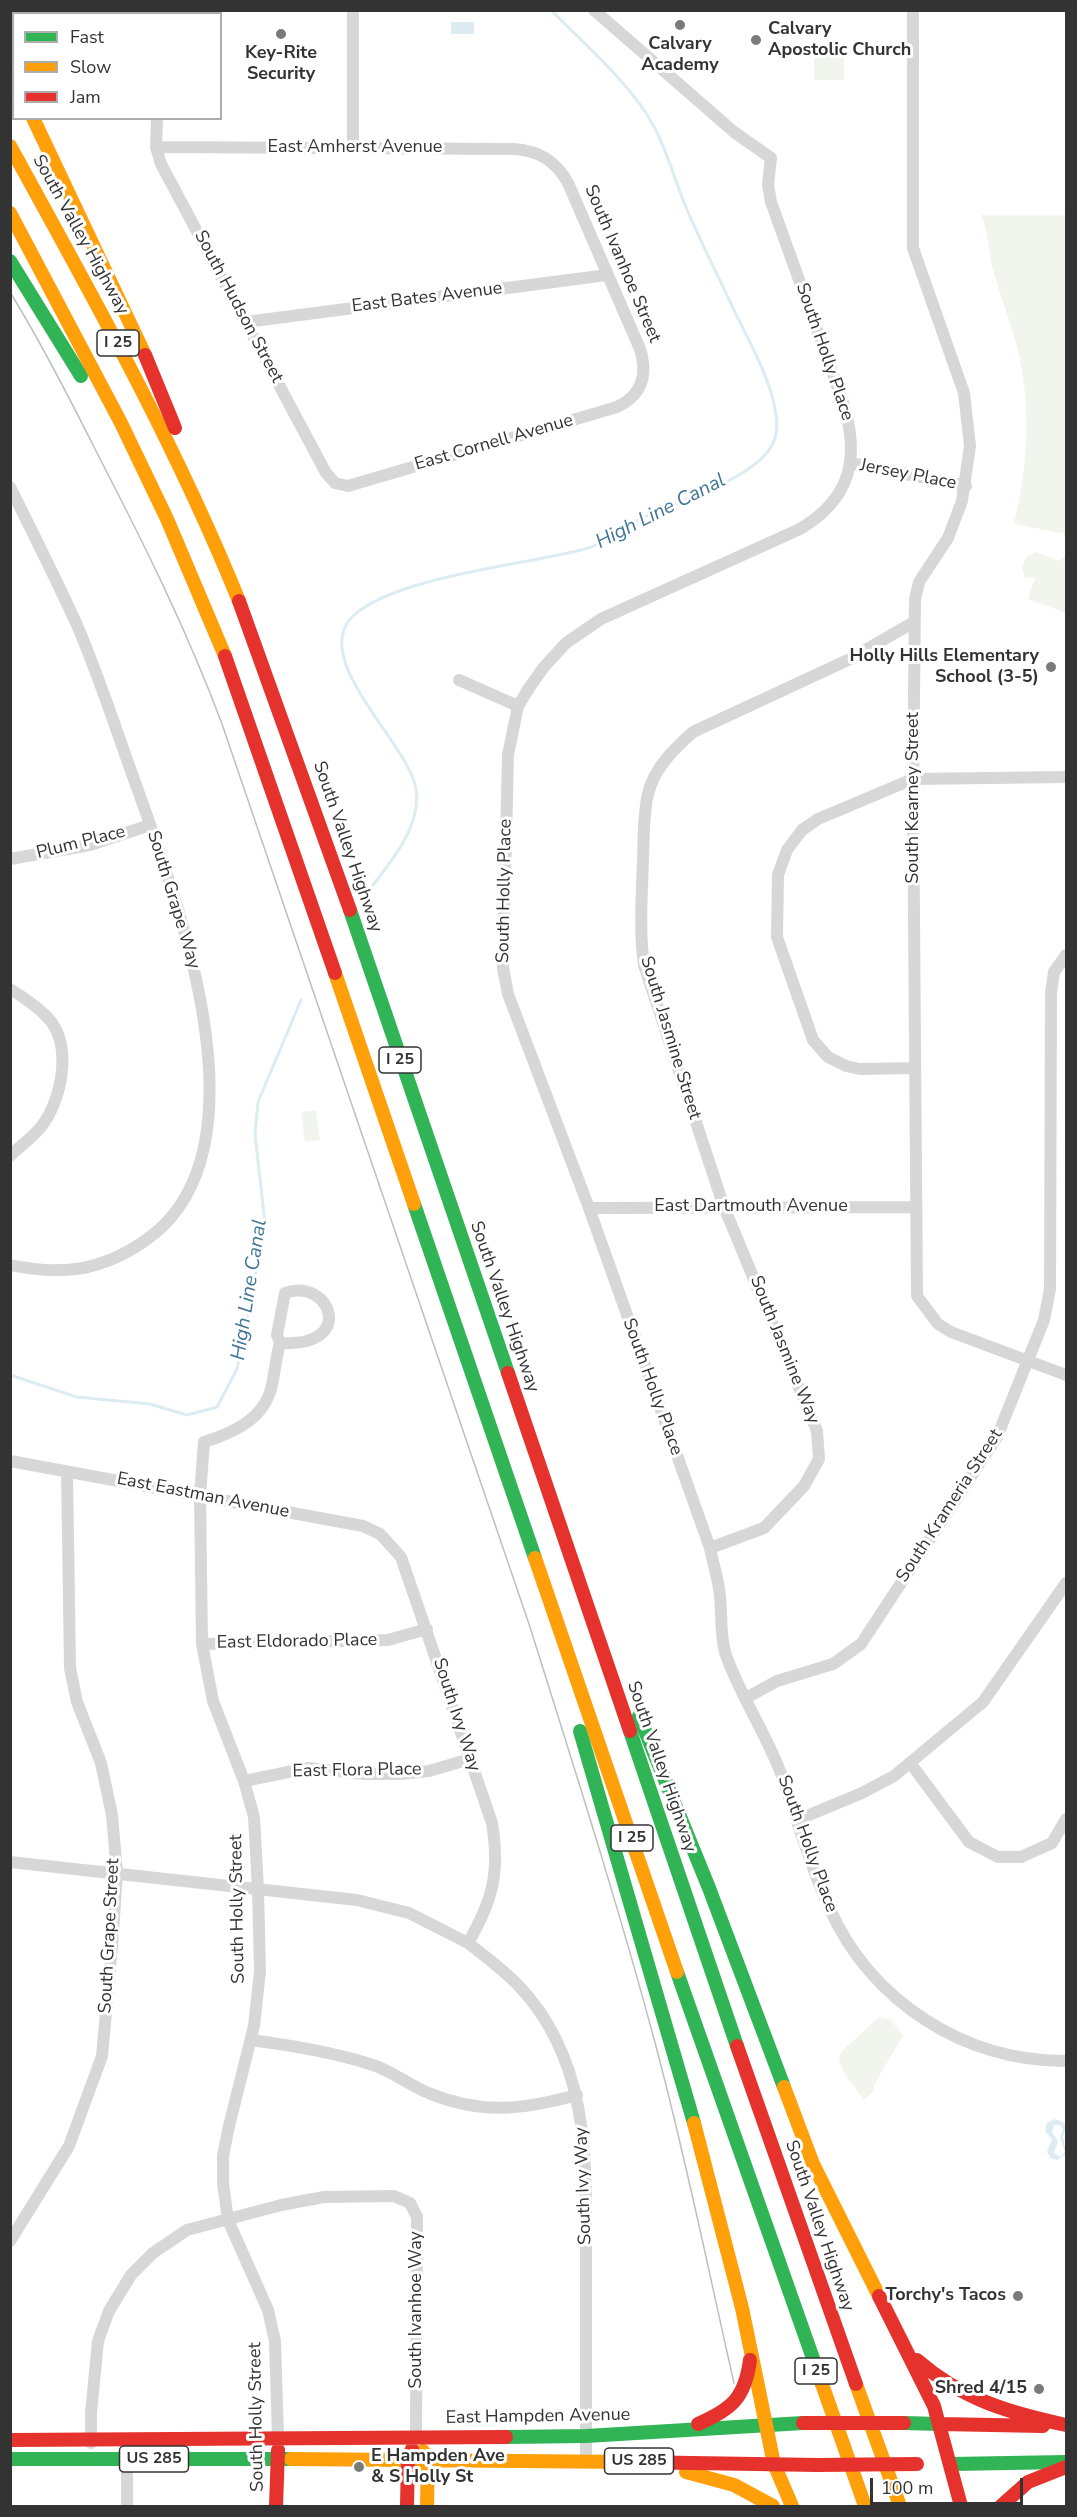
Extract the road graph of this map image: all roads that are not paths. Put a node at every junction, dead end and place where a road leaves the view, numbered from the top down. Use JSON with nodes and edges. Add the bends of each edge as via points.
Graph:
{"nodes":[{"id":1,"x":353,"y":10,"type":"edge"},
{"id":2,"x":594,"y":10,"type":"edge"},
{"id":3,"x":913,"y":10,"type":"edge"},
{"id":4,"x":34,"y":120,"type":"edge"},
{"id":5,"x":157,"y":120,"type":"edge"},
{"id":6,"x":10,"y":146,"type":"edge"},
{"id":7,"x":156,"y":147,"type":"junction"},
{"id":8,"x":353,"y":148,"type":"junction"},
{"id":9,"x":552,"y":161,"type":"joint"},
{"id":10,"x":10,"y":213,"type":"edge"},
{"id":11,"x":10,"y":261,"type":"edge"},
{"id":12,"x":607,"y":275,"type":"junction"},
{"id":13,"x":246,"y":322,"type":"junction"},
{"id":14,"x":641,"y":387,"type":"joint"},
{"id":15,"x":851,"y":463,"type":"junction"},
{"id":16,"x":341,"y":486,"type":"joint"},
{"id":17,"x":966,"y":486,"type":"junction"},
{"id":18,"x":10,"y":487,"type":"edge"},
{"id":19,"x":168,"y":519,"type":"junction"},
{"id":20,"x":216,"y":545,"type":"junction"},
{"id":21,"x":914,"y":622,"type":"junction"},
{"id":22,"x":459,"y":680,"type":"dead end"},
{"id":23,"x":518,"y":706,"type":"junction"},
{"id":24,"x":1066,"y":777,"type":"edge"},
{"id":25,"x":913,"y":779,"type":"junction"},
{"id":26,"x":150,"y":825,"type":"junction"},
{"id":27,"x":10,"y":859,"type":"edge"},
{"id":28,"x":1066,"y":955,"type":"edge"},
{"id":29,"x":10,"y":989,"type":"edge"},
{"id":30,"x":914,"y":1068,"type":"junction"},
{"id":31,"x":10,"y":1156,"type":"edge"},
{"id":32,"x":724,"y":1207,"type":"junction"},
{"id":33,"x":914,"y":1207,"type":"junction"},
{"id":34,"x":589,"y":1208,"type":"junction"},
{"id":35,"x":10,"y":1265,"type":"edge"},
{"id":36,"x":280,"y":1344,"type":"junction"},
{"id":37,"x":1027,"y":1360,"type":"junction"},
{"id":38,"x":1066,"y":1375,"type":"edge"},
{"id":39,"x":496,"y":1442,"type":"junction"},
{"id":40,"x":10,"y":1461,"type":"edge"},
{"id":41,"x":68,"y":1471,"type":"junction"},
{"id":42,"x":200,"y":1495,"type":"junction"},
{"id":43,"x":390,"y":1544,"type":"joint"},
{"id":44,"x":710,"y":1548,"type":"junction"},
{"id":45,"x":577,"y":1578,"type":"junction"},
{"id":46,"x":1066,"y":1583,"type":"edge"},
{"id":47,"x":427,"y":1629,"type":"junction"},
{"id":48,"x":202,"y":1644,"type":"junction"},
{"id":49,"x":746,"y":1698,"type":"junction"},
{"id":50,"x":470,"y":1759,"type":"junction"},
{"id":51,"x":911,"y":1764,"type":"junction"},
{"id":52,"x":244,"y":1781,"type":"junction"},
{"id":53,"x":797,"y":1820,"type":"junction"},
{"id":54,"x":1066,"y":1820,"type":"edge"},
{"id":55,"x":10,"y":1862,"type":"edge"},
{"id":56,"x":117,"y":1873,"type":"junction"},
{"id":57,"x":258,"y":1890,"type":"junction"},
{"id":58,"x":468,"y":1943,"type":"junction"},
{"id":59,"x":252,"y":2040,"type":"junction"},
{"id":60,"x":1066,"y":2061,"type":"edge"},
{"id":61,"x":577,"y":2095,"type":"junction"},
{"id":62,"x":228,"y":2220,"type":"junction"},
{"id":63,"x":10,"y":2241,"type":"edge"},
{"id":64,"x":751,"y":2346,"type":"junction"},
{"id":65,"x":907,"y":2351,"type":"junction"},
{"id":66,"x":940,"y":2424,"type":"junction"},
{"id":67,"x":768,"y":2425,"type":"junction"},
{"id":68,"x":1066,"y":2426,"type":"edge"},
{"id":69,"x":685,"y":2429,"type":"junction"},
{"id":70,"x":416,"y":2436,"type":"junction"},
{"id":71,"x":586,"y":2436,"type":"junction"},
{"id":72,"x":278,"y":2437,"type":"junction"},
{"id":73,"x":10,"y":2440,"type":"edge"},
{"id":74,"x":92,"y":2440,"type":"junction"},
{"id":75,"x":127,"y":2440,"type":"junction"},
{"id":76,"x":10,"y":2459,"type":"edge"},
{"id":77,"x":91,"y":2459,"type":"junction"},
{"id":78,"x":128,"y":2459,"type":"junction"},
{"id":79,"x":278,"y":2459,"type":"junction"},
{"id":80,"x":408,"y":2459,"type":"junction"},
{"id":81,"x":428,"y":2459,"type":"junction"},
{"id":82,"x":586,"y":2460,"type":"junction"},
{"id":83,"x":1065,"y":2463,"type":"edge"},
{"id":84,"x":774,"y":2464,"type":"junction"},
{"id":85,"x":934,"y":2464,"type":"junction"},
{"id":86,"x":128,"y":2506,"type":"edge"},
{"id":87,"x":276,"y":2506,"type":"edge"},
{"id":88,"x":407,"y":2506,"type":"edge"},
{"id":89,"x":427,"y":2506,"type":"edge"},
{"id":90,"x":773,"y":2506,"type":"edge"},
{"id":91,"x":792,"y":2506,"type":"edge"},
{"id":92,"x":865,"y":2506,"type":"edge"},
{"id":93,"x":900,"y":2506,"type":"edge"},
{"id":94,"x":962,"y":2506,"type":"edge"},
{"id":95,"x":1001,"y":2506,"type":"edge"}],
"edges":[{"from":1,"to":8,"type":"street"},
{"from":2,"to":15,"type":"street","name":"South Holly Place","via":[[734,132],[771,158],[771,202],[850,423]]},
{"from":3,"to":17,"type":"street","name":"South Kearney Street","via":[[913,248],[966,402],[970,446]]},
{"from":4,"to":20,"type":"main road","via":[[155,376]]},
{"from":5,"to":7,"type":"street","name":"South Hudson Street"},
{"from":6,"to":20,"type":"main road","name":"South Valley Highway","number":"I 25","via":[[138,382]]},
{"from":7,"to":8,"type":"street","name":"East Amherst Avenue"},
{"from":7,"to":13,"type":"street","name":"South Hudson Street","via":[[165,172]]},
{"from":8,"to":9,"type":"street","name":"East Amherst Avenue","via":[[513,148],[536,152]]},
{"from":9,"to":12,"type":"street","name":"South Ivanhoe Street","via":[[568,183]]},
{"from":10,"to":19,"type":"main road","number":"I 25"},
{"from":11,"to":19,"type":"main road"},
{"from":12,"to":13,"type":"street","name":"East Bates Avenue"},
{"from":12,"to":14,"type":"street","name":"South Ivanhoe Street","via":[[642,356]]},
{"from":13,"to":16,"type":"street","name":"South Hudson Street","via":[[326,473]]},
{"from":14,"to":16,"type":"street","name":"East Cornell Avenue","via":[[632,398],[616,406]]},
{"from":15,"to":17,"type":"street","name":"Jersey Place"},
{"from":15,"to":23,"type":"street","name":"South Holly Place","via":[[839,495],[818,519],[601,619],[577,634],[544,667]]},
{"from":17,"to":21,"type":"street","name":"South Kearney Street","via":[[948,538],[919,582]]},
{"from":18,"to":26,"type":"street","name":"South Grape Way","via":[[77,626]]},
{"from":19,"to":39,"type":"main road","number":"I 25","via":[[230,668],[267,771]]},
{"from":20,"to":45,"type":"main road","name":"South Valley Highway","number":"I 25","via":[[303,773]]},
{"from":21,"to":25,"type":"street","name":"South Kearney Street"},
{"from":21,"to":32,"type":"street","name":"South Jasmine Street","via":[[850,659],[693,732],[659,768],[648,793],[641,941],[644,965]]},
{"from":22,"to":23,"type":"street"},
{"from":23,"to":34,"type":"street","name":"South Holly Place","via":[[507,755],[503,968],[508,994]]},
{"from":24,"to":25,"type":"street"},
{"from":25,"to":30,"type":"street","name":"South Kearney Street"},
{"from":25,"to":30,"type":"street","via":[[818,819],[795,837],[778,875],[776,926],[808,1030],[820,1050],[836,1062],[860,1069]]},
{"from":26,"to":27,"type":"street","name":"Plum Place","via":[[90,845]]},
{"from":26,"to":35,"type":"street","name":"South Grape Way","via":[[199,986],[208,1057],[205,1146],[199,1169],[184,1200],[154,1235],[117,1258],[73,1272],[42,1272]]},
{"from":28,"to":37,"type":"street","name":"South Krameria Street","via":[[1054,972],[1051,993],[1050,1289],[1044,1320]]},
{"from":29,"to":31,"type":"street","via":[[49,1019],[61,1046],[61,1090],[41,1126]]},
{"from":30,"to":33,"type":"street","name":"South Kearney Street"},
{"from":32,"to":33,"type":"street","name":"East Dartmouth Avenue"},
{"from":32,"to":34,"type":"street","name":"East Dartmouth Avenue"},
{"from":32,"to":44,"type":"street","name":"South Jasmine Way","via":[[817,1431],[819,1459],[804,1486],[764,1528]]},
{"from":33,"to":37,"type":"street","name":"South Kearney Street","via":[[917,1296],[924,1309],[951,1332]]},
{"from":34,"to":44,"type":"street","name":"South Holly Place"},
{"from":36,"to":36,"type":"street","name":"South Holly Street","via":[[277,1335],[285,1293],[301,1291],[322,1300],[328,1308],[329,1321],[319,1338],[298,1345]]},
{"from":36,"to":42,"type":"street","name":"South Holly Street","via":[[272,1385],[260,1411],[246,1424],[204,1442]]},
{"from":37,"to":38,"type":"street"},
{"from":37,"to":49,"type":"street","name":"South Krameria Street","via":[[997,1437],[861,1644],[833,1664],[777,1681]]},
{"from":39,"to":64,"type":"main road","via":[[664,2013]]},
{"from":39,"to":92,"type":"main road","number":"I 25","via":[[737,2148]]},
{"from":40,"to":41,"type":"street","name":"East Eastman Avenue"},
{"from":41,"to":42,"type":"street","name":"East Eastman Avenue"},
{"from":41,"to":56,"type":"street","name":"South Grape Street","via":[[70,1668],[77,1702],[108,1792]]},
{"from":42,"to":43,"type":"street","name":"East Eastman Avenue","via":[[363,1526]]},
{"from":42,"to":48,"type":"street","name":"South Holly Street"},
{"from":43,"to":47,"type":"street","name":"South Ivy Way","via":[[401,1557]]},
{"from":44,"to":49,"type":"street","name":"South Holly Place","via":[[720,1593],[725,1654]]},
{"from":45,"to":65,"type":"main road","via":[[628,1689],[686,1833],[813,2164]]},
{"from":45,"to":93,"type":"main road","name":"South Valley Highway","number":"I 25","via":[[775,2156]]},
{"from":46,"to":51,"type":"street","via":[[983,1702]]},
{"from":47,"to":48,"type":"street","name":"East Eldorado Place","via":[[377,1641]]},
{"from":47,"to":50,"type":"street","name":"South Ivy Way"},
{"from":48,"to":52,"type":"street","name":"South Holly Street","via":[[217,1713]]},
{"from":49,"to":53,"type":"street","name":"South Holly Place","via":[[782,1776]]},
{"from":50,"to":52,"type":"street","name":"East Flora Place","via":[[429,1771],[399,1774],[308,1768]]},
{"from":50,"to":58,"type":"street","name":"South Ivy Way","via":[[492,1823],[496,1864],[489,1903]]},
{"from":51,"to":53,"type":"street","via":[[862,1793]]},
{"from":51,"to":54,"type":"street","via":[[969,1842],[998,1857],[1021,1857],[1052,1843]]},
{"from":52,"to":57,"type":"street","name":"South Holly Street","via":[[256,1833]]},
{"from":53,"to":60,"type":"street","name":"South Holly Place","via":[[829,1909],[850,1945],[879,1982],[929,2023],[967,2043],[1045,2061]]},
{"from":55,"to":56,"type":"street"},
{"from":56,"to":57,"type":"street"},
{"from":56,"to":63,"type":"street","name":"South Grape Street","via":[[102,2056],[69,2146]]},
{"from":57,"to":58,"type":"street","via":[[357,1900],[410,1913]]},
{"from":57,"to":59,"type":"street","name":"South Holly Street","via":[[260,1971]]},
{"from":58,"to":61,"type":"street","name":"South Ivy Way","via":[[519,1986],[532,2004],[556,2041]]},
{"from":59,"to":61,"type":"street","via":[[365,2063],[465,2106],[503,2110]]},
{"from":59,"to":62,"type":"street","name":"South Holly Street","via":[[223,2156]]},
{"from":61,"to":71,"type":"street","name":"South Ivy Way","via":[[585,2159]]},
{"from":62,"to":70,"type":"street","name":"South Ivanhoe Way","via":[[324,2197],[394,2196],[410,2203],[417,2217]]},
{"from":62,"to":72,"type":"street","name":"South Holly Street","via":[[267,2310],[275,2341]]},
{"from":62,"to":74,"type":"street","via":[[187,2230],[153,2253],[131,2276],[109,2311],[98,2341]]},
{"from":64,"to":67,"type":"main road"},
{"from":64,"to":69,"type":"main road","via":[[747,2382],[740,2397],[723,2413]]},
{"from":65,"to":66,"type":"main road"},
{"from":65,"to":68,"type":"main road","via":[[943,2384],[979,2403]]},
{"from":66,"to":67,"type":"main road","name":"East Hampden Avenue","number":"US 285","bridge":true},
{"from":66,"to":68,"type":"main road","name":"East Hampden Avenue"},
{"from":66,"to":85,"type":"main road"},
{"from":67,"to":69,"type":"main road","name":"East Hampden Avenue","number":"US 285"},
{"from":67,"to":84,"type":"main road"},
{"from":69,"to":71,"type":"main road","name":"East Hampden Avenue","number":"US 285"},
{"from":70,"to":71,"type":"main road","name":"East Hampden Avenue","number":"US 285"},
{"from":70,"to":72,"type":"main road","name":"East Hampden Avenue","number":"US 285"},
{"from":70,"to":80,"type":"main road"},
{"from":70,"to":81,"type":"main road"},
{"from":71,"to":82,"type":"street","name":"South Ivy Way"},
{"from":72,"to":75,"type":"main road","name":"East Hampden Avenue","number":"US 285"},
{"from":72,"to":79,"type":"main road","name":"South Holly Street"},
{"from":73,"to":74,"type":"main road","name":"East Hampden Avenue","number":"US 285"},
{"from":74,"to":75,"type":"main road","name":"East Hampden Avenue","number":"US 285"},
{"from":74,"to":77,"type":"street"},
{"from":75,"to":78,"type":"street"},
{"from":76,"to":77,"type":"main road","number":"US 285"},
{"from":77,"to":78,"type":"main road","number":"US 285"},
{"from":78,"to":79,"type":"main road","number":"US 285"},
{"from":78,"to":86,"type":"street"},
{"from":79,"to":80,"type":"main road","number":"US 285"},
{"from":79,"to":87,"type":"main road","name":"South Holly Street"},
{"from":80,"to":81,"type":"main road","number":"US 285"},
{"from":80,"to":88,"type":"main road"},
{"from":81,"to":82,"type":"main road","number":"US 285"},
{"from":81,"to":89,"type":"main road"},
{"from":82,"to":84,"type":"main road","number":"US 285"},
{"from":82,"to":90,"type":"main road","via":[[711,2477],[753,2493]]},
{"from":83,"to":85,"type":"main road"},
{"from":83,"to":95,"type":"main road","via":[[1028,2482]]},
{"from":84,"to":85,"type":"main road","number":"US 285","bridge":true},
{"from":84,"to":91,"type":"main road"},
{"from":85,"to":94,"type":"main road"}]}
